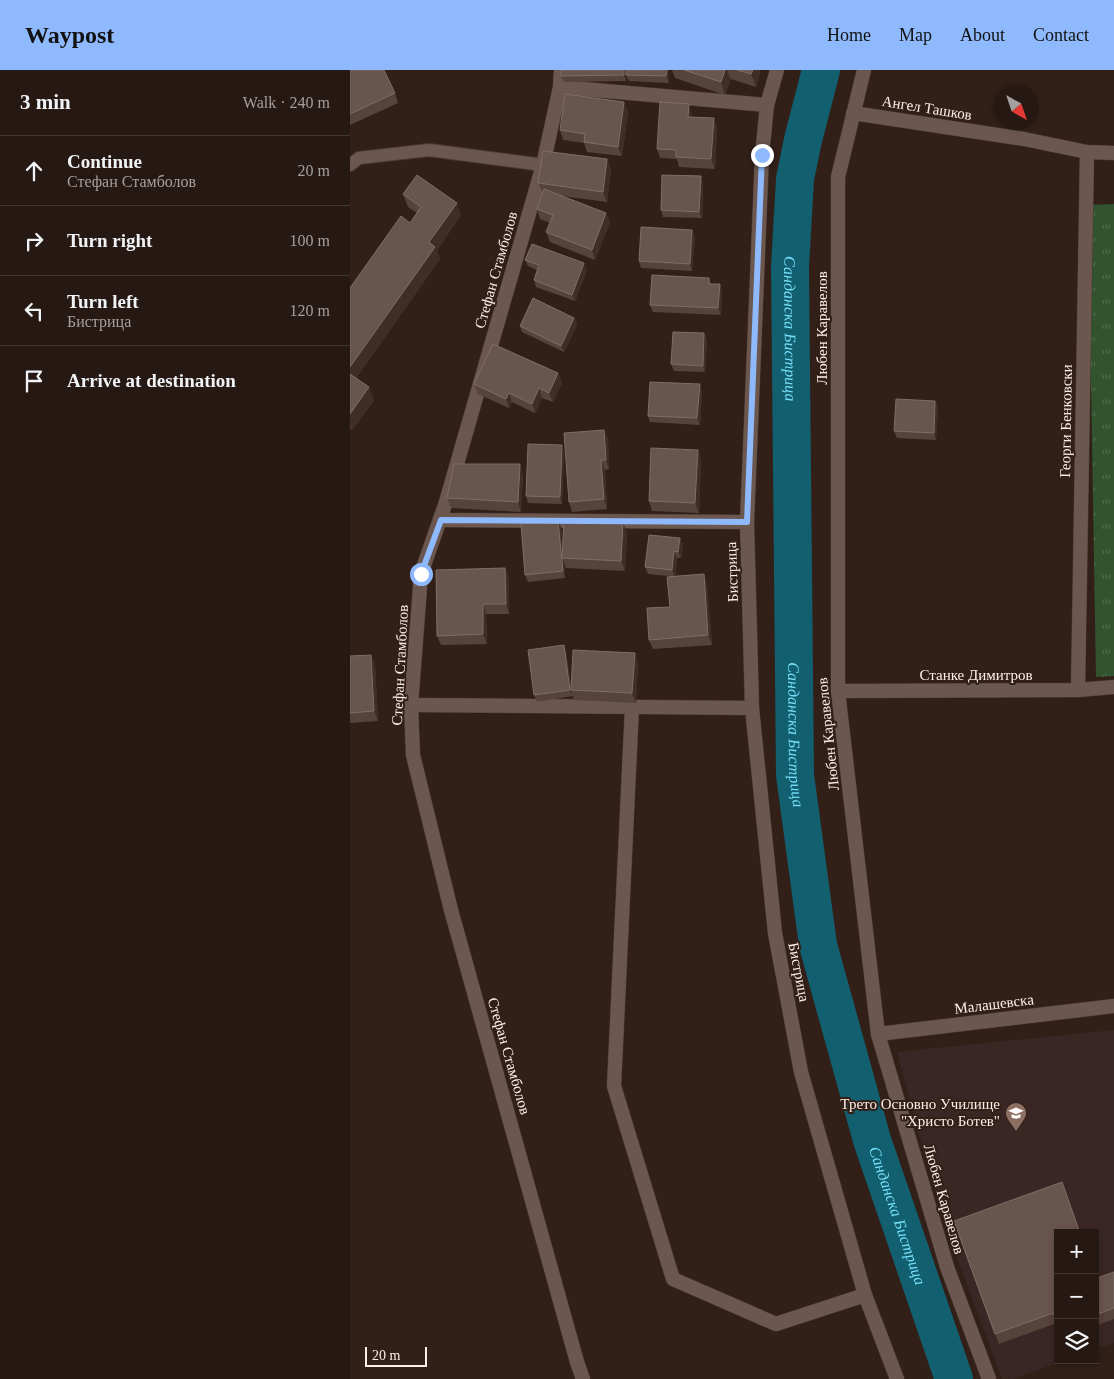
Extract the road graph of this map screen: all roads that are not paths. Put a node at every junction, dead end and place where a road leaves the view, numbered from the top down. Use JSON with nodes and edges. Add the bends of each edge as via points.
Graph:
{"nodes":[{"id":1,"x":560,"y":70,"type":"edge"},
{"id":2,"x":777,"y":70,"type":"edge"},
{"id":3,"x":864,"y":70,"type":"edge"},
{"id":4,"x":560,"y":87,"type":"junction"},
{"id":5,"x":767,"y":105,"type":"junction"},
{"id":6,"x":853,"y":113,"type":"junction"},
{"id":7,"x":1087,"y":152,"type":"junction"},
{"id":8,"x":1114,"y":153,"type":"edge"},
{"id":9,"x":350,"y":165,"type":"edge"},
{"id":10,"x":544,"y":165,"type":"junction"},
{"id":11,"x":441,"y":520,"type":"junction"},
{"id":12,"x":747,"y":522,"type":"junction"},
{"id":13,"x":1114,"y":687,"type":"edge"},
{"id":14,"x":1078,"y":690,"type":"junction"},
{"id":15,"x":838,"y":691,"type":"junction"},
{"id":16,"x":411,"y":705,"type":"junction"},
{"id":17,"x":632,"y":707,"type":"junction"},
{"id":18,"x":752,"y":708,"type":"junction"},
{"id":19,"x":1114,"y":1006,"type":"edge"},
{"id":20,"x":878,"y":1034,"type":"junction"},
{"id":21,"x":865,"y":1295,"type":"junction"},
{"id":22,"x":583,"y":1379,"type":"edge"},
{"id":23,"x":897,"y":1379,"type":"edge"},
{"id":24,"x":989,"y":1379,"type":"edge"}],
"edges":[{"from":1,"to":4,"type":"street","name":"Стефан Стамболов"},
{"from":2,"to":5,"type":"street","name":"Бистрица"},
{"from":3,"to":6,"type":"street","name":"Любен Каравелов"},
{"from":4,"to":5,"type":"street"},
{"from":4,"to":10,"type":"street","name":"Стефан Стамболов"},
{"from":5,"to":12,"type":"street","name":"Бистрица","via":[[762,155]]},
{"from":6,"to":7,"type":"street","name":"Ангел Ташков"},
{"from":6,"to":15,"type":"street","name":"Любен Каравелов","via":[[838,177]]},
{"from":7,"to":8,"type":"street","name":"Ангел Ташков"},
{"from":7,"to":14,"type":"street","name":"Георги Бенковски"},
{"from":9,"to":10,"type":"lane","via":[[359,158],[429,150]]},
{"from":10,"to":11,"type":"street","name":"Стефан Стамболов"},
{"from":11,"to":12,"type":"street"},
{"from":11,"to":16,"type":"street","name":"Стефан Стамболов","via":[[421,574]]},
{"from":12,"to":18,"type":"street","name":"Бистрица"},
{"from":13,"to":14,"type":"street","name":"Станке Димитров"},
{"from":14,"to":15,"type":"street","name":"Станке Димитров"},
{"from":15,"to":20,"type":"street","name":"Любен Каравелов"},
{"from":16,"to":17,"type":"street"},
{"from":16,"to":22,"type":"street","name":"Стефан Стамболов","via":[[413,755],[451,910]]},
{"from":17,"to":18,"type":"street"},
{"from":17,"to":21,"type":"street","via":[[614,1086],[673,1279],[776,1324]]},
{"from":18,"to":21,"type":"street","name":"Бистрица","via":[[775,933],[801,1072]]},
{"from":19,"to":20,"type":"street","name":"Малашевска"},
{"from":20,"to":24,"type":"street","name":"Любен Каравелов","via":[[947,1267]]},
{"from":21,"to":23,"type":"street","name":"Бистрица"}]}
